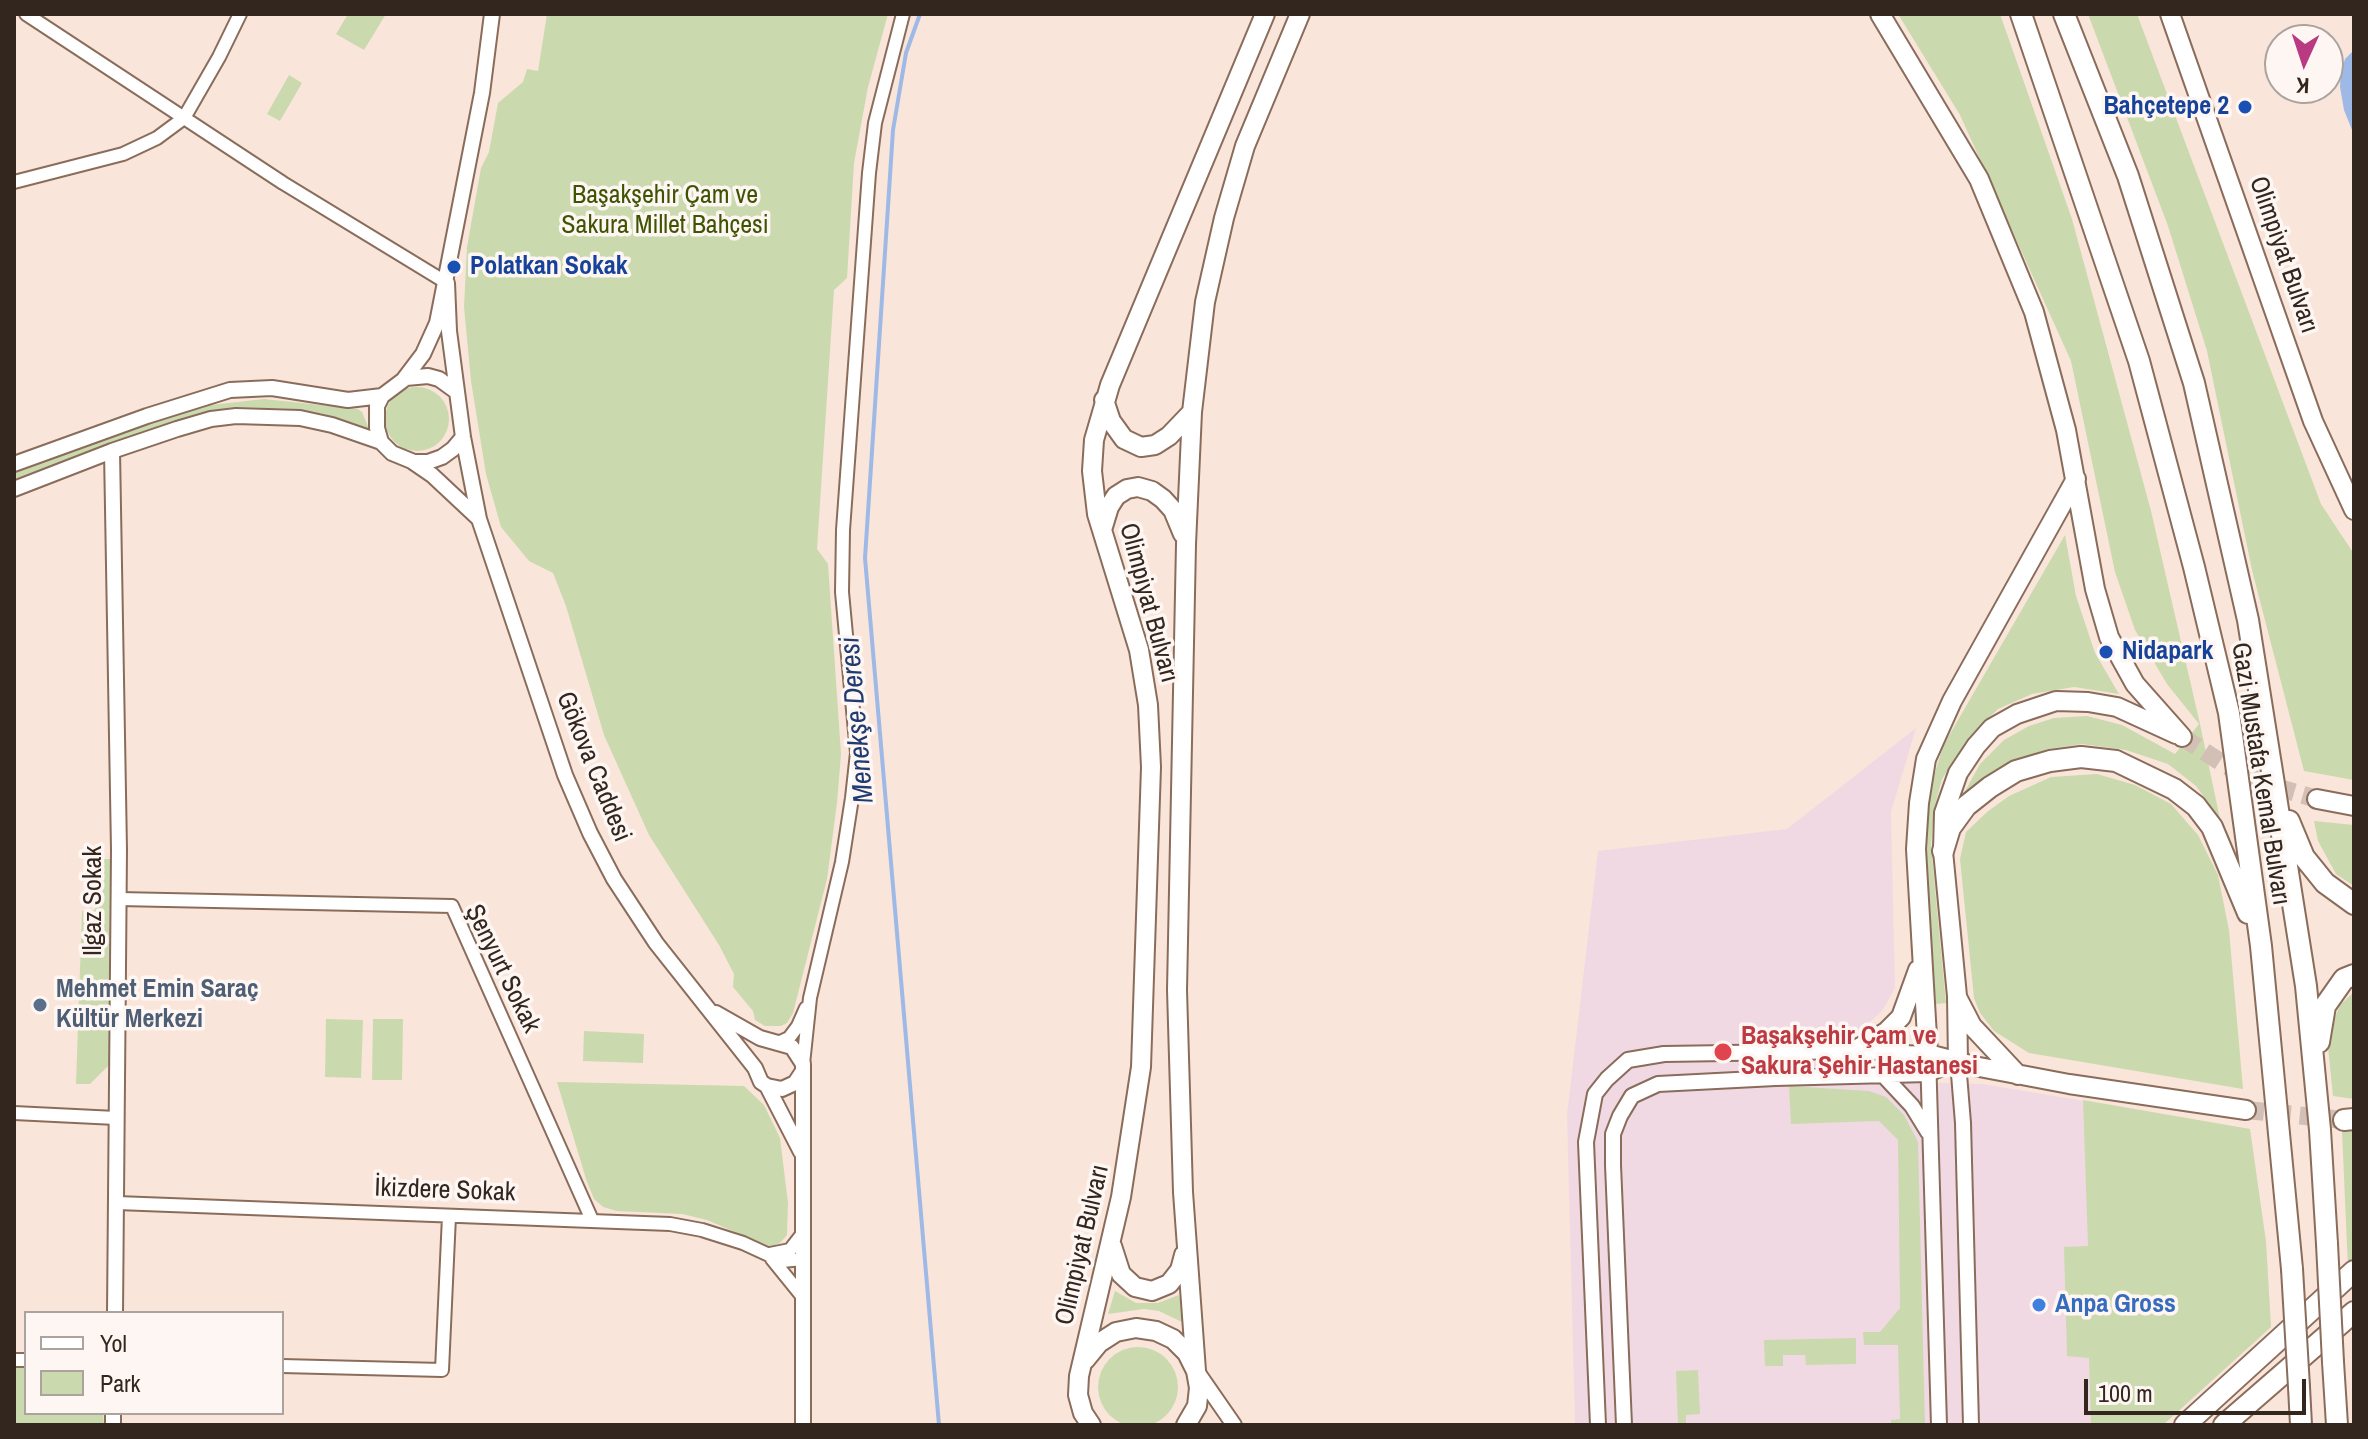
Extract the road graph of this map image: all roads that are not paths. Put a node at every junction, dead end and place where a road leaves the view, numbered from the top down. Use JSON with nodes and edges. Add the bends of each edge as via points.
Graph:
{"nodes":[{"id":1,"x":26,"y":14,"type":"edge"},
{"id":2,"x":240,"y":14,"type":"edge"},
{"id":3,"x":492,"y":14,"type":"edge"},
{"id":4,"x":903,"y":14,"type":"edge"},
{"id":5,"x":1265,"y":14,"type":"edge"},
{"id":6,"x":1300,"y":14,"type":"edge"},
{"id":7,"x":1880,"y":14,"type":"edge"},
{"id":8,"x":2021,"y":14,"type":"edge"},
{"id":9,"x":2064,"y":14,"type":"edge"},
{"id":10,"x":2170,"y":14,"type":"edge"},
{"id":11,"x":184,"y":118,"type":"junction"},
{"id":12,"x":14,"y":182,"type":"edge"},
{"id":13,"x":447,"y":283,"type":"junction"},
{"id":14,"x":404,"y":379,"type":"junction"},
{"id":15,"x":457,"y":392,"type":"junction"},
{"id":16,"x":382,"y":396,"type":"junction"},
{"id":17,"x":1104,"y":400,"type":"junction"},
{"id":18,"x":1192,"y":412,"type":"junction"},
{"id":19,"x":463,"y":437,"type":"junction"},
{"id":20,"x":381,"y":442,"type":"junction"},
{"id":21,"x":112,"y":451,"type":"junction"},
{"id":22,"x":412,"y":462,"type":"junction"},
{"id":23,"x":14,"y":464,"type":"edge"},
{"id":24,"x":2076,"y":479,"type":"junction"},
{"id":25,"x":14,"y":489,"type":"edge"},
{"id":26,"x":2354,"y":510,"type":"edge"},
{"id":27,"x":479,"y":519,"type":"junction"},
{"id":28,"x":1102,"y":532,"type":"junction"},
{"id":29,"x":1186,"y":544,"type":"junction"},
{"id":30,"x":2277,"y":792,"type":"junction"},
{"id":31,"x":2317,"y":799,"type":"tunnel mouth"},
{"id":32,"x":2354,"y":806,"type":"edge"},
{"id":33,"x":1943,"y":851,"type":"junction"},
{"id":34,"x":119,"y":899,"type":"junction"},
{"id":35,"x":2354,"y":904,"type":"edge"},
{"id":36,"x":2261,"y":946,"type":"junction"},
{"id":37,"x":1922,"y":956,"type":"junction"},
{"id":38,"x":2354,"y":975,"type":"edge"},
{"id":39,"x":1957,"y":996,"type":"junction"},
{"id":40,"x":810,"y":998,"type":"junction"},
{"id":41,"x":709,"y":1009,"type":"junction"},
{"id":42,"x":778,"y":1043,"type":"junction"},
{"id":43,"x":1854,"y":1051,"type":"junction"},
{"id":44,"x":1928,"y":1054,"type":"junction"},
{"id":45,"x":1958,"y":1062,"type":"junction"},
{"id":46,"x":755,"y":1068,"type":"junction"},
{"id":47,"x":803,"y":1068,"type":"junction"},
{"id":48,"x":1928,"y":1074,"type":"junction"},
{"id":49,"x":2018,"y":1075,"type":"junction"},
{"id":50,"x":1884,"y":1076,"type":"junction"},
{"id":51,"x":767,"y":1086,"type":"junction"},
{"id":52,"x":2246,"y":1110,"type":"tunnel mouth"},
{"id":53,"x":14,"y":1113,"type":"edge"},
{"id":54,"x":116,"y":1118,"type":"junction"},
{"id":55,"x":2320,"y":1130,"type":"junction"},
{"id":56,"x":1928,"y":1134,"type":"junction"},
{"id":57,"x":803,"y":1156,"type":"junction"},
{"id":58,"x":117,"y":1203,"type":"junction"},
{"id":59,"x":449,"y":1216,"type":"junction"},
{"id":60,"x":592,"y":1220,"type":"junction"},
{"id":61,"x":1615,"y":1228,"type":"junction"},
{"id":62,"x":1591,"y":1231,"type":"junction"},
{"id":63,"x":804,"y":1232,"type":"junction"},
{"id":64,"x":1111,"y":1243,"type":"junction"},
{"id":65,"x":1187,"y":1247,"type":"junction"},
{"id":66,"x":767,"y":1254,"type":"junction"},
{"id":67,"x":803,"y":1259,"type":"junction"},
{"id":68,"x":2354,"y":1271,"type":"edge"},
{"id":69,"x":802,"y":1296,"type":"junction"},
{"id":70,"x":115,"y":1311,"type":"edge"},
{"id":71,"x":2354,"y":1312,"type":"edge"},
{"id":72,"x":284,"y":1366,"type":"edge"},
{"id":73,"x":1196,"y":1371,"type":"junction"},
{"id":74,"x":1079,"y":1376,"type":"junction"},
{"id":75,"x":803,"y":1425,"type":"edge"},
{"id":76,"x":1070,"y":1425,"type":"edge"},
{"id":77,"x":1091,"y":1425,"type":"edge"},
{"id":78,"x":1186,"y":1425,"type":"edge"},
{"id":79,"x":1234,"y":1425,"type":"edge"},
{"id":80,"x":1598,"y":1425,"type":"edge"},
{"id":81,"x":1624,"y":1425,"type":"edge"},
{"id":82,"x":1939,"y":1425,"type":"edge"},
{"id":83,"x":1971,"y":1425,"type":"edge"},
{"id":84,"x":2185,"y":1425,"type":"edge"},
{"id":85,"x":2224,"y":1425,"type":"edge"},
{"id":86,"x":2301,"y":1425,"type":"edge"},
{"id":87,"x":2337,"y":1425,"type":"edge"}],
"edges":[{"from":1,"to":11,"type":"street"},
{"from":2,"to":11,"type":"street"},
{"from":3,"to":13,"type":"street"},
{"from":4,"to":40,"type":"street","via":[[875,123],[869,173],[843,530],[842,592],[857,753],[842,862]]},
{"from":5,"to":17,"type":"main road","name":"Olimpiyat Bulvarı"},
{"from":6,"to":18,"type":"main road","via":[[1245,146],[1224,218],[1205,302]]},
{"from":7,"to":24,"type":"main road","via":[[1979,179],[2034,312]]},
{"from":8,"to":36,"type":"highway","name":"Gazi Mustafa Kemal Bulvarı","via":[[2139,361],[2194,567],[2229,713]]},
{"from":9,"to":30,"type":"highway","name":"Gazi Mustafa Kemal Bulvarı","via":[[2128,176],[2194,383],[2248,620]]},
{"from":10,"to":26,"type":"main road","name":"Olimpiyat Bulvarı","via":[[2313,421]]},
{"from":11,"to":12,"type":"street","via":[[123,154]]},
{"from":11,"to":13,"type":"street"},
{"from":13,"to":14,"type":"street","via":[[431,341]]},
{"from":13,"to":15,"type":"street"},
{"from":14,"to":15,"type":"street","via":[[428,376]]},
{"from":14,"to":16,"type":"street"},
{"from":15,"to":19,"type":"street"},
{"from":16,"to":20,"type":"street","via":[[376,418]]},
{"from":16,"to":23,"type":"street","via":[[348,400],[272,388],[230,390]]},
{"from":17,"to":18,"type":"main road","via":[[1124,439],[1141,447],[1169,436]]},
{"from":17,"to":28,"type":"main road","name":"Olimpiyat Bulvarı","via":[[1092,471]]},
{"from":18,"to":29,"type":"main road"},
{"from":19,"to":22,"type":"street","via":[[442,457]]},
{"from":19,"to":27,"type":"street","name":"Gökova Caddesi"},
{"from":20,"to":21,"type":"street","via":[[300,418],[236,416],[199,422]]},
{"from":20,"to":22,"type":"street"},
{"from":21,"to":25,"type":"street"},
{"from":21,"to":34,"type":"street","name":"Ilgaz Sokak"},
{"from":22,"to":27,"type":"street","name":"Gökova Caddesi"},
{"from":24,"to":33,"type":"main road","via":[[2109,637],[2135,684],[2182,737],[2117,707],[2088,702],[2056,701],[2017,714],[1992,728],[1958,773],[1944,813]]},
{"from":24,"to":37,"type":"main road","via":[[1952,701],[1926,759],[1916,849]]},
{"from":27,"to":41,"type":"street","name":"Gökova Caddesi","via":[[565,775],[590,833],[656,943]]},
{"from":28,"to":29,"type":"main road","via":[[1116,496],[1138,487],[1152,491],[1173,510]]},
{"from":28,"to":64,"type":"main road","name":"Olimpiyat Bulvarı","via":[[1139,650],[1151,767],[1137,1106]]},
{"from":29,"to":65,"type":"main road","via":[[1177,990]]},
{"from":30,"to":35,"type":"highway","via":[[2304,857],[2325,883]]},
{"from":30,"to":55,"type":"highway","name":"Gazi Mustafa Kemal Bulvarı","via":[[2306,986]]},
{"from":31,"to":32,"type":"main road"},
{"from":33,"to":36,"type":"highway","via":[[1950,828],[1966,806],[2016,771],[2081,757],[2116,761],[2174,789],[2196,806],[2234,874]]},
{"from":33,"to":39,"type":"main road"},
{"from":34,"to":54,"type":"street","name":"Ilgaz Sokak"},
{"from":34,"to":60,"type":"street","name":"Şenyurt Sokak","via":[[452,906]]},
{"from":36,"to":86,"type":"highway","name":"Gazi Mustafa Kemal Bulvarı","bridge":true,"via":[[2292,1269]]},
{"from":37,"to":43,"type":"main road","via":[[1901,1017]]},
{"from":37,"to":44,"type":"main road"},
{"from":38,"to":55,"type":"highway","via":[[2344,979],[2325,1006],[2319,1038],[2324,1097]]},
{"from":39,"to":45,"type":"main road"},
{"from":39,"to":49,"type":"main road","via":[[1972,1026]]},
{"from":40,"to":42,"type":"street","via":[[798,1026]]},
{"from":40,"to":47,"type":"street"},
{"from":41,"to":42,"type":"street","name":"Gökova Caddesi"},
{"from":41,"to":46,"type":"street","name":"Gökova Caddesi"},
{"from":42,"to":46,"type":"street","via":[[759,1054]]},
{"from":42,"to":47,"type":"street","name":"Gökova Caddesi","via":[[792,1047]]},
{"from":43,"to":44,"type":"street"},
{"from":43,"to":62,"type":"street","via":[[1664,1054],[1628,1060],[1595,1094],[1591,1108],[1586,1142]]},
{"from":44,"to":45,"type":"main road"},
{"from":44,"to":48,"type":"street"},
{"from":45,"to":48,"type":"street"},
{"from":45,"to":49,"type":"main road"},
{"from":45,"to":83,"type":"street"},
{"from":46,"to":51,"type":"street","name":"Gökova Caddesi"},
{"from":47,"to":51,"type":"street","via":[[789,1087]]},
{"from":47,"to":57,"type":"street","name":"Gökova Caddesi"},
{"from":48,"to":50,"type":"street"},
{"from":48,"to":56,"type":"street"},
{"from":49,"to":52,"type":"main road"},
{"from":50,"to":56,"type":"street","via":[[1912,1106]]},
{"from":50,"to":61,"type":"street","via":[[1658,1084],[1632,1096],[1613,1134]]},
{"from":51,"to":57,"type":"street","name":"Gökova Caddesi"},
{"from":53,"to":54,"type":"street"},
{"from":54,"to":58,"type":"street","name":"Ilgaz Sokak"},
{"from":55,"to":87,"type":"highway","name":"Gazi Mustafa Kemal Bulvarı","bridge":true},
{"from":56,"to":82,"type":"street"},
{"from":57,"to":63,"type":"street","name":"Gökova Caddesi"},
{"from":58,"to":59,"type":"street","name":"İkizdere Sokak"},
{"from":58,"to":70,"type":"street","name":"Ilgaz Sokak"},
{"from":59,"to":60,"type":"street","name":"İkizdere Sokak"},
{"from":59,"to":72,"type":"street","via":[[442,1370]]},
{"from":60,"to":66,"type":"street","name":"İkizdere Sokak","via":[[702,1230]]},
{"from":61,"to":62,"type":"street"},
{"from":61,"to":81,"type":"street"},
{"from":62,"to":80,"type":"street"},
{"from":63,"to":66,"type":"street","via":[[790,1250]]},
{"from":63,"to":67,"type":"street","name":"Gökova Caddesi"},
{"from":64,"to":65,"type":"main road","via":[[1121,1274],[1135,1287],[1152,1291],[1169,1284]]},
{"from":64,"to":74,"type":"main road","name":"Olimpiyat Bulvarı"},
{"from":65,"to":73,"type":"main road"},
{"from":66,"to":67,"type":"street","via":[[782,1261]]},
{"from":66,"to":69,"type":"street"},
{"from":67,"to":69,"type":"street"},
{"from":68,"to":84,"type":"highway"},
{"from":69,"to":75,"type":"street"},
{"from":71,"to":85,"type":"highway"},
{"from":73,"to":74,"type":"main road","via":[[1173,1339],[1136,1328],[1099,1343]]},
{"from":73,"to":78,"type":"main road","via":[[1197,1406]]},
{"from":73,"to":79,"type":"street"},
{"from":74,"to":76,"type":"main road","name":"Olimpiyat Bulvarı"},
{"from":74,"to":77,"type":"main road","via":[[1078,1395]]}]}
